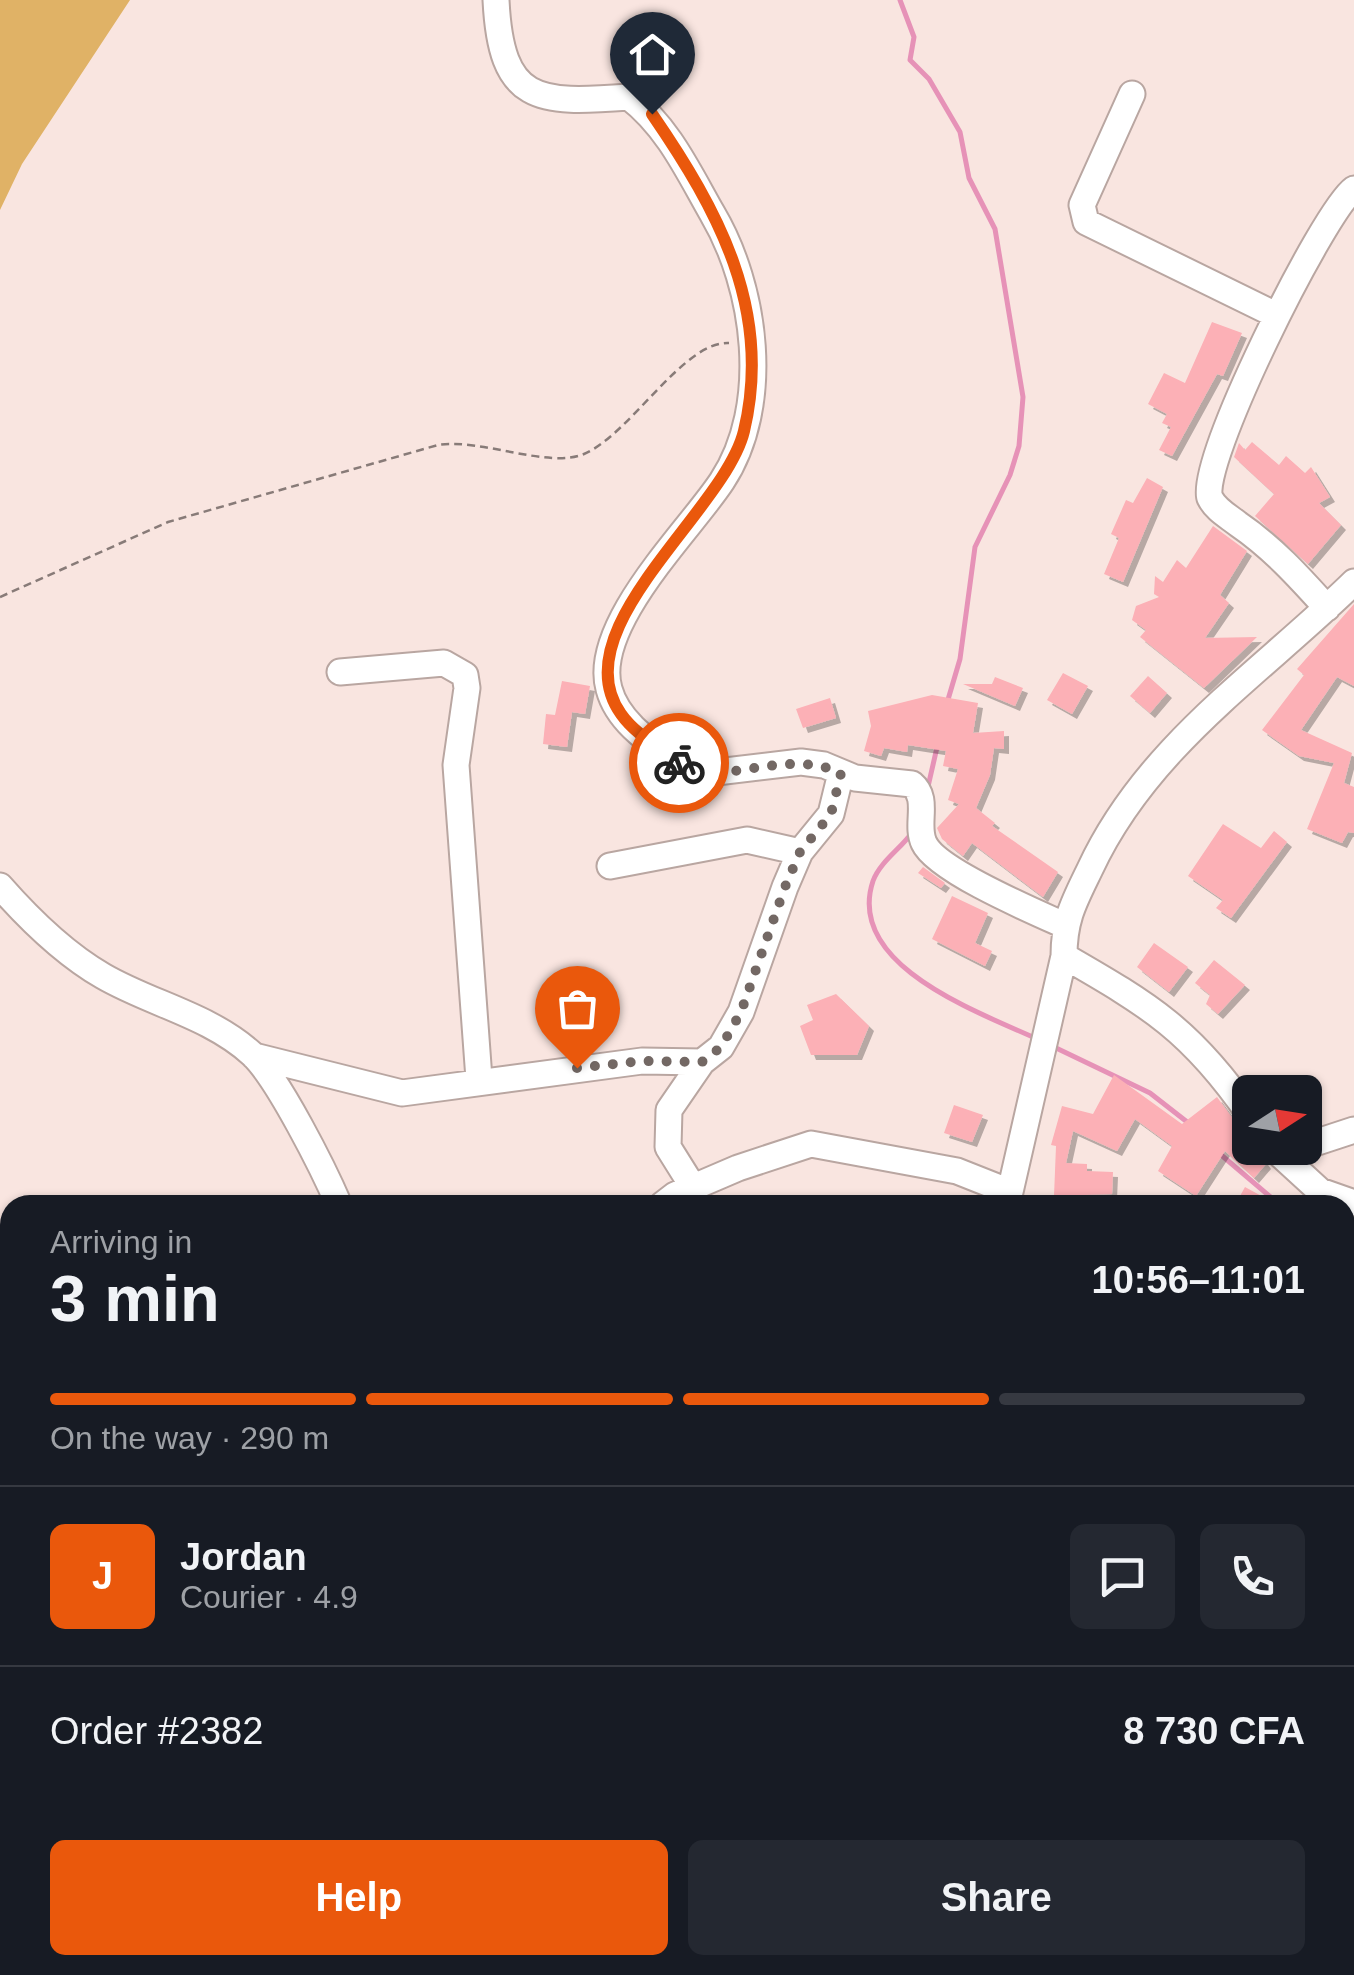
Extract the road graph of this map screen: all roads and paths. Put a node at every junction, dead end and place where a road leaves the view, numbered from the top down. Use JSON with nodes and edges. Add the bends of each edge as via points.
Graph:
{"nodes":[{"id":1,"x":496,"y":0,"type":"edge"},
{"id":2,"x":1132,"y":94,"type":"dead end"},
{"id":3,"x":1354,"y":189,"type":"edge"},
{"id":4,"x":1276,"y":314,"type":"junction"},
{"id":5,"x":751,"y":357,"type":"junction"},
{"id":6,"x":1354,"y":582,"type":"edge"},
{"id":7,"x":0,"y":597,"type":"edge"},
{"id":8,"x":1328,"y":608,"type":"junction"},
{"id":9,"x":340,"y":672,"type":"dead end"},
{"id":10,"x":841,"y":773,"type":"junction"},
{"id":11,"x":800,"y":852,"type":"junction"},
{"id":12,"x":610,"y":866,"type":"dead end"},
{"id":13,"x":0,"y":886,"type":"edge"},
{"id":14,"x":1064,"y":924,"type":"junction"},
{"id":15,"x":1064,"y":956,"type":"junction"},
{"id":16,"x":254,"y":1056,"type":"junction"},
{"id":17,"x":702,"y":1062,"type":"junction"},
{"id":18,"x":479,"y":1080,"type":"junction"},
{"id":19,"x":1232,"y":1089,"type":"edge"},
{"id":20,"x":1354,"y":1130,"type":"edge"},
{"id":21,"x":1322,"y":1139,"type":"edge"},
{"id":22,"x":1294,"y":1165,"type":"edge"},
{"id":23,"x":693,"y":1186,"type":"junction"},
{"id":24,"x":335,"y":1195,"type":"edge"},
{"id":25,"x":678,"y":1195,"type":"edge"},
{"id":26,"x":1003,"y":1195,"type":"edge"},
{"id":27,"x":1009,"y":1195,"type":"edge"},
{"id":28,"x":1329,"y":1195,"type":"edge"}],
"edges":[{"from":1,"to":5,"type":"street","via":[[498,39],[512,78],[526,89],[572,101],[630,96],[652,114],[730,242],[745,296]]},
{"from":2,"to":4,"type":"street","via":[[1082,206],[1086,222]]},
{"from":3,"to":4,"type":"street"},
{"from":4,"to":8,"type":"street","via":[[1216,454],[1208,493],[1217,508],[1277,552]]},
{"from":5,"to":7,"type":"path","via":[[728,342],[702,348],[581,456],[464,441],[438,445],[168,522]]},
{"from":5,"to":10,"type":"street","via":[[744,434],[724,479],[630,605],[608,659],[608,687],[633,728],[700,774],[800,762]]},
{"from":6,"to":8,"type":"street"},
{"from":8,"to":14,"type":"street","via":[[1172,746],[1098,851]]},
{"from":9,"to":18,"type":"street","via":[[444,663],[464,675],[456,765]]},
{"from":10,"to":11,"type":"street","via":[[831,814]]},
{"from":10,"to":14,"type":"street","via":[[912,784],[930,850],[996,896]]},
{"from":11,"to":12,"type":"street","via":[[747,840]]},
{"from":11,"to":17,"type":"street","via":[[741,1012],[721,1047]]},
{"from":13,"to":16,"type":"street","via":[[104,977],[223,1032]]},
{"from":14,"to":15,"type":"street"},
{"from":15,"to":19,"type":"street","via":[[1160,1013],[1210,1058]]},
{"from":15,"to":27,"type":"street"},
{"from":16,"to":18,"type":"street","via":[[402,1093]]},
{"from":16,"to":24,"type":"street"},
{"from":17,"to":18,"type":"street","via":[[642,1061]]},
{"from":17,"to":23,"type":"street","via":[[666,1123],[668,1147]]},
{"from":20,"to":21,"type":"street"},
{"from":22,"to":28,"type":"street"},
{"from":23,"to":25,"type":"street"},
{"from":23,"to":26,"type":"street","via":[[811,1144],[957,1170]]}]}
